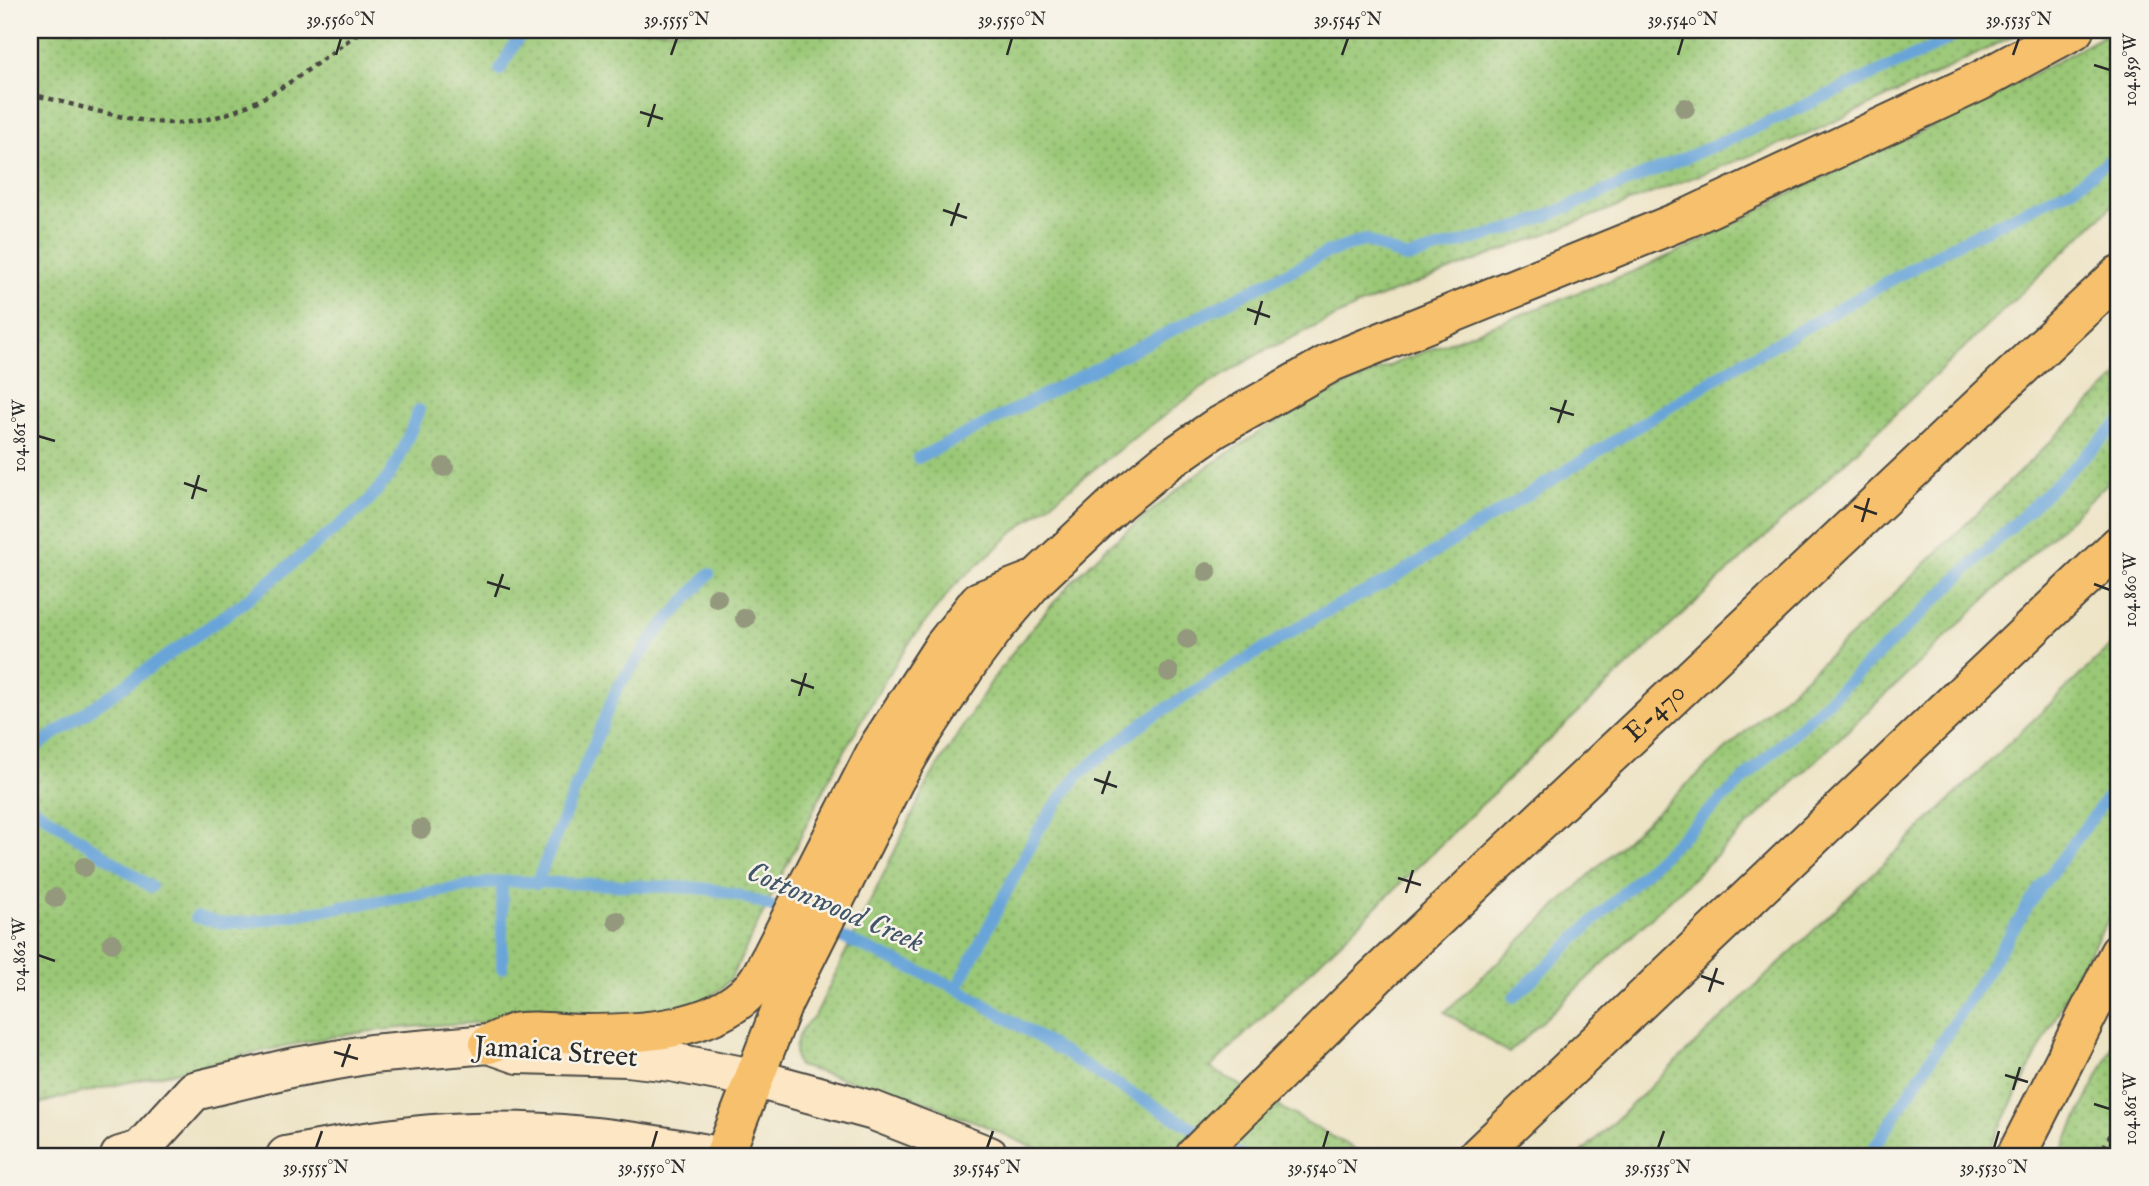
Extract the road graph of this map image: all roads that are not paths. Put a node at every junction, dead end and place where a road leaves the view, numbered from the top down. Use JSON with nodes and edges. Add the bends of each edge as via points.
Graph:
{"nodes":[{"id":1,"x":2074,"y":30,"type":"edge"},
{"id":2,"x":2119,"y":275,"type":"edge"},
{"id":3,"x":2119,"y":545,"type":"edge"},
{"id":4,"x":2119,"y":953,"type":"edge"},
{"id":5,"x":769,"y":994,"type":"junction"},
{"id":6,"x":489,"y":1044,"type":"junction"},
{"id":7,"x":753,"y":1078,"type":"junction"},
{"id":8,"x":140,"y":1154,"type":"edge"},
{"id":9,"x":286,"y":1156,"type":"edge"},
{"id":10,"x":718,"y":1156,"type":"edge"},
{"id":11,"x":724,"y":1156,"type":"edge"},
{"id":12,"x":989,"y":1156,"type":"edge"},
{"id":13,"x":1195,"y":1156,"type":"edge"},
{"id":14,"x":1478,"y":1156,"type":"edge"},
{"id":15,"x":2016,"y":1156,"type":"edge"}],
"edges":[{"from":1,"to":5,"type":"highway","via":[[1978,82],[1690,217],[1374,344],[1299,379],[1165,463],[1037,579],[983,641],[905,760],[861,811]]},
{"from":2,"to":13,"type":"highway","name":"E-470","via":[[1376,975]]},
{"from":3,"to":14,"type":"highway"},
{"from":4,"to":15,"type":"highway"},
{"from":5,"to":6,"type":"highway","via":[[745,995],[676,1026],[626,1034],[515,1033]]},
{"from":5,"to":7,"type":"highway"},
{"from":6,"to":7,"type":"main road","name":"Jamaica Street","via":[[518,1054],[628,1057]]},
{"from":6,"to":8,"type":"main road","name":"Jamaica Street","via":[[371,1054],[194,1091]]},
{"from":7,"to":11,"type":"highway"},
{"from":7,"to":12,"type":"main road","name":"Jamaica Street","via":[[874,1111]]},
{"from":9,"to":10,"type":"main road","via":[[399,1138],[476,1132],[593,1138]]}]}
